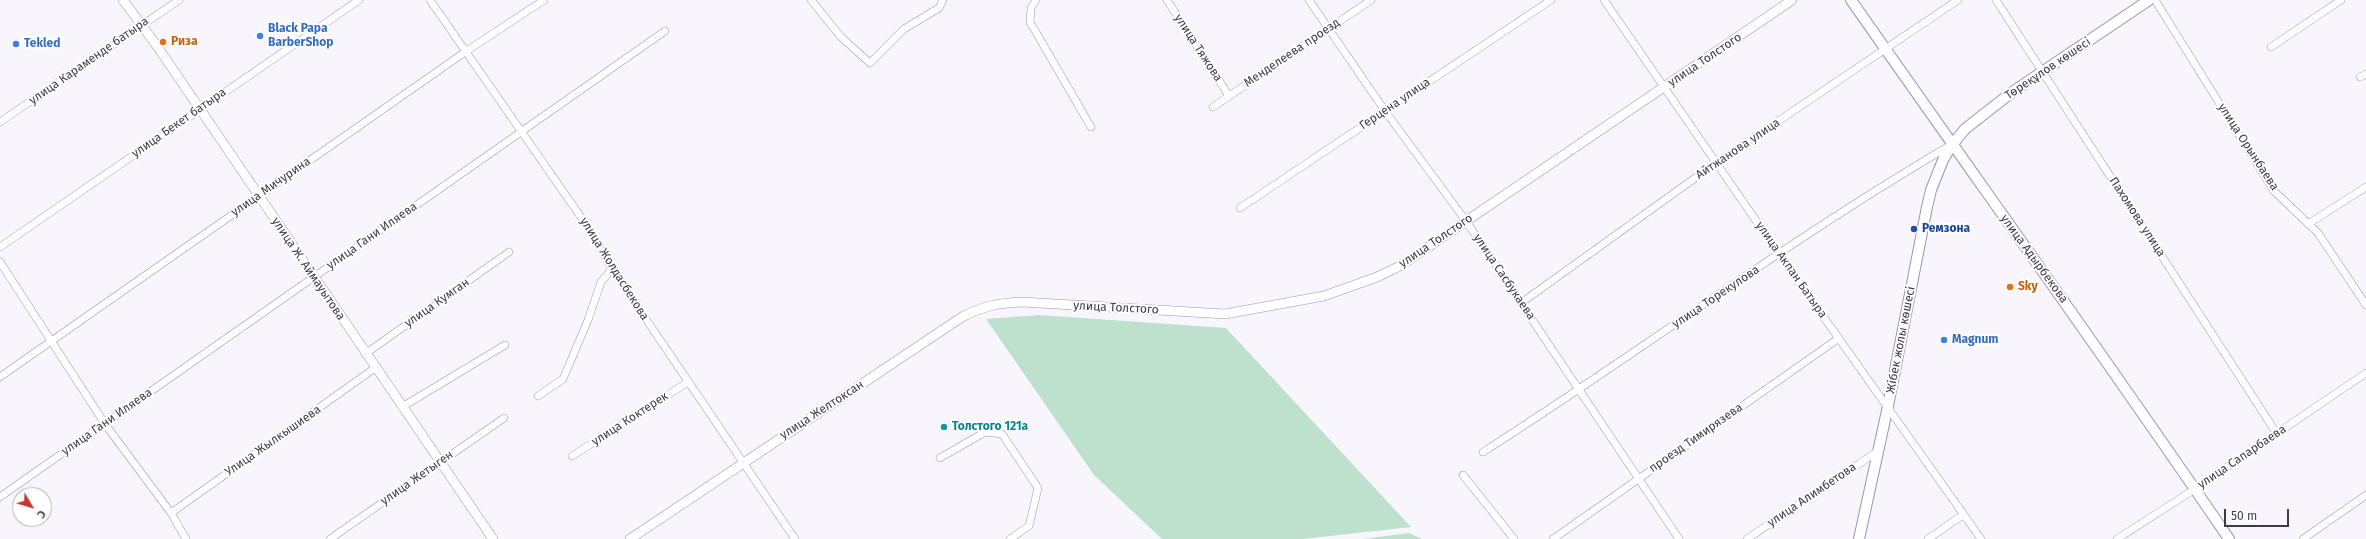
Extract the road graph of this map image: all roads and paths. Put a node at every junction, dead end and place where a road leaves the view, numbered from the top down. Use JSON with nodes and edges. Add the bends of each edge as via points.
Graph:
{"nodes":[{"id":1,"x":124,"y":0,"type":"edge"},
{"id":2,"x":178,"y":0,"type":"edge"},
{"id":3,"x":359,"y":0,"type":"edge"},
{"id":4,"x":430,"y":0,"type":"edge"},
{"id":5,"x":544,"y":0,"type":"edge"},
{"id":6,"x":811,"y":0,"type":"edge"},
{"id":7,"x":943,"y":0,"type":"edge"},
{"id":8,"x":1036,"y":0,"type":"edge"},
{"id":9,"x":1167,"y":0,"type":"edge"},
{"id":10,"x":1309,"y":0,"type":"edge"},
{"id":11,"x":1371,"y":0,"type":"edge"},
{"id":12,"x":1551,"y":0,"type":"edge"},
{"id":13,"x":1604,"y":0,"type":"edge"},
{"id":14,"x":1792,"y":0,"type":"edge"},
{"id":15,"x":1851,"y":0,"type":"edge"},
{"id":16,"x":1958,"y":0,"type":"edge"},
{"id":17,"x":1996,"y":0,"type":"edge"},
{"id":18,"x":2149,"y":0,"type":"edge"},
{"id":19,"x":2154,"y":0,"type":"edge"},
{"id":20,"x":2341,"y":0,"type":"edge"},
{"id":21,"x":142,"y":25,"type":"junction"},
{"id":22,"x":1328,"y":28,"type":"junction"},
{"id":23,"x":665,"y":31,"type":"dead end"},
{"id":24,"x":2271,"y":47,"type":"dead end"},
{"id":25,"x":1886,"y":49,"type":"junction"},
{"id":26,"x":465,"y":52,"type":"junction"},
{"id":27,"x":2043,"y":72,"type":"junction"},
{"id":28,"x":1664,"y":87,"type":"junction"},
{"id":29,"x":1228,"y":96,"type":"junction"},
{"id":30,"x":1213,"y":106,"type":"dead end"},
{"id":31,"x":199,"y":109,"type":"junction"},
{"id":32,"x":1385,"y":111,"type":"junction"},
{"id":33,"x":0,"y":122,"type":"edge"},
{"id":34,"x":1092,"y":127,"type":"dead end"},
{"id":35,"x":520,"y":132,"type":"junction"},
{"id":36,"x":1952,"y":144,"type":"junction"},
{"id":37,"x":1716,"y":163,"type":"junction"},
{"id":38,"x":2366,"y":186,"type":"edge"},
{"id":39,"x":259,"y":196,"type":"junction"},
{"id":40,"x":1240,"y":208,"type":"dead end"},
{"id":41,"x":1466,"y":221,"type":"junction"},
{"id":42,"x":2308,"y":224,"type":"junction"},
{"id":43,"x":0,"y":247,"type":"edge"},
{"id":44,"x":509,"y":252,"type":"dead end"},
{"id":45,"x":1779,"y":254,"type":"junction"},
{"id":46,"x":0,"y":262,"type":"edge"},
{"id":47,"x":612,"y":269,"type":"junction"},
{"id":48,"x":314,"y":277,"type":"junction"},
{"id":49,"x":1022,"y":302,"type":"joint"},
{"id":50,"x":1521,"y":303,"type":"junction"},
{"id":51,"x":2366,"y":305,"type":"edge"},
{"id":52,"x":1840,"y":338,"type":"junction"},
{"id":53,"x":52,"y":340,"type":"junction"},
{"id":54,"x":505,"y":345,"type":"dead end"},
{"id":55,"x":365,"y":354,"type":"junction"},
{"id":56,"x":375,"y":368,"type":"junction"},
{"id":57,"x":2366,"y":373,"type":"edge"},
{"id":58,"x":0,"y":377,"type":"edge"},
{"id":59,"x":688,"y":382,"type":"junction"},
{"id":60,"x":1580,"y":390,"type":"junction"},
{"id":61,"x":538,"y":396,"type":"dead end"},
{"id":62,"x":1888,"y":406,"type":"junction"},
{"id":63,"x":402,"y":407,"type":"junction"},
{"id":64,"x":504,"y":418,"type":"dead end"},
{"id":65,"x":105,"y":424,"type":"junction"},
{"id":66,"x":2276,"y":434,"type":"junction"},
{"id":67,"x":1878,"y":451,"type":"junction"},
{"id":68,"x":1483,"y":452,"type":"dead end"},
{"id":69,"x":572,"y":456,"type":"dead end"},
{"id":70,"x":940,"y":458,"type":"dead end"},
{"id":71,"x":440,"y":462,"type":"junction"},
{"id":72,"x":742,"y":462,"type":"junction"},
{"id":73,"x":1463,"y":475,"type":"dead end"},
{"id":74,"x":1638,"y":478,"type":"junction"},
{"id":75,"x":2195,"y":490,"type":"junction"},
{"id":76,"x":2366,"y":496,"type":"edge"},
{"id":77,"x":0,"y":497,"type":"edge"},
{"id":78,"x":171,"y":513,"type":"junction"},
{"id":79,"x":1963,"y":515,"type":"junction"},
{"id":80,"x":186,"y":539,"type":"edge"},
{"id":81,"x":330,"y":539,"type":"edge"},
{"id":82,"x":493,"y":539,"type":"edge"},
{"id":83,"x":630,"y":539,"type":"edge"},
{"id":84,"x":795,"y":539,"type":"edge"},
{"id":85,"x":1010,"y":539,"type":"edge"},
{"id":86,"x":1514,"y":539,"type":"edge"},
{"id":87,"x":1553,"y":539,"type":"edge"},
{"id":88,"x":1679,"y":539,"type":"edge"},
{"id":89,"x":1747,"y":539,"type":"edge"},
{"id":90,"x":1859,"y":539,"type":"edge"},
{"id":91,"x":1928,"y":539,"type":"edge"},
{"id":92,"x":1980,"y":539,"type":"edge"},
{"id":93,"x":2117,"y":539,"type":"edge"},
{"id":94,"x":2229,"y":539,"type":"edge"},
{"id":95,"x":2303,"y":539,"type":"edge"}],
"edges":[{"from":1,"to":21,"type":"street","name":"улица Ж. Аймауытова"},
{"from":2,"to":21,"type":"street","name":"улица Караменде батыра"},
{"from":3,"to":31,"type":"street","name":"улица Бекет батыра"},
{"from":4,"to":26,"type":"street","name":"улица Жолдасбекова"},
{"from":5,"to":26,"type":"street","name":"улица Мичурина"},
{"from":6,"to":7,"type":"street","via":[[841,37],[870,63],[904,29],[939,8]]},
{"from":8,"to":34,"type":"street","via":[[1031,8],[1030,22]]},
{"from":9,"to":29,"type":"street","name":"улица Тяжова"},
{"from":10,"to":22,"type":"street","name":"улица Сасбукаева"},
{"from":11,"to":22,"type":"street","name":"Менделеева проезд"},
{"from":12,"to":32,"type":"street","name":"Герцена улица"},
{"from":13,"to":28,"type":"street","name":"улица Акпан Батыра"},
{"from":14,"to":28,"type":"street","name":"улица Толстого"},
{"from":15,"to":25,"type":"main road","name":"улица Адырбекова"},
{"from":16,"to":25,"type":"street","name":"Айтжанова улица"},
{"from":17,"to":27,"type":"street","name":"Пахомова улица"},
{"from":18,"to":27,"type":"main road","name":"Төреқұлов көшесі"},
{"from":19,"to":42,"type":"street","name":"улица Орынбаева","via":[[2274,190]]},
{"from":20,"to":24,"type":"street"},
{"from":21,"to":31,"type":"street","name":"улица Ж. Аймауытова"},
{"from":21,"to":33,"type":"street","name":"улица Караменде батыра"},
{"from":22,"to":29,"type":"street","name":"Менделеева проезд"},
{"from":22,"to":32,"type":"street","name":"улица Сасбукаева"},
{"from":23,"to":35,"type":"street","name":"улица Гани Иляева"},
{"from":25,"to":36,"type":"main road","name":"улица Адырбекова"},
{"from":25,"to":37,"type":"street","name":"Айтжанова улица"},
{"from":26,"to":35,"type":"street","name":"улица Жолдасбекова"},
{"from":26,"to":39,"type":"street","name":"улица Мичурина"},
{"from":27,"to":36,"type":"main road","name":"Төреқұлов көшесі","via":[[1978,118]]},
{"from":27,"to":66,"type":"street","name":"Пахомова улица"},
{"from":28,"to":37,"type":"street","name":"улица Акпан Батыра"},
{"from":28,"to":41,"type":"street","name":"улица Толстого"},
{"from":29,"to":30,"type":"street","name":"Менделеева проезд"},
{"from":31,"to":39,"type":"street","name":"улица Ж. Аймауытова"},
{"from":31,"to":43,"type":"street","name":"улица Бекет батыра"},
{"from":32,"to":40,"type":"street","name":"Герцена улица"},
{"from":32,"to":41,"type":"street","name":"улица Сасбукаева"},
{"from":35,"to":47,"type":"street","name":"улица Жолдасбекова","via":[[585,223]]},
{"from":35,"to":48,"type":"street","name":"улица Гани Иляева"},
{"from":36,"to":45,"type":"street","name":"улица Торекулова"},
{"from":36,"to":62,"type":"main road","name":"Жібек жолы көшесі","via":[[1937,174],[1930,196]]},
{"from":36,"to":75,"type":"main road","name":"улица Адырбекова","via":[[2063,298]]},
{"from":37,"to":45,"type":"street","name":"улица Акпан Батыра"},
{"from":37,"to":50,"type":"street","name":"Айтжанова улица"},
{"from":38,"to":42,"type":"street"},
{"from":39,"to":48,"type":"street","name":"улица Ж. Аймауытова"},
{"from":39,"to":53,"type":"street","name":"улица Мичурина"},
{"from":41,"to":49,"type":"street","name":"улица Толстого","via":[[1400,266],[1377,277],[1324,296],[1272,306],[1225,314]]},
{"from":41,"to":50,"type":"street","name":"улица Сасбукаева"},
{"from":42,"to":51,"type":"street","name":"улица Орынбаева","via":[[2318,233]]},
{"from":44,"to":55,"type":"street","name":"улица Кумган"},
{"from":45,"to":52,"type":"street","name":"улица Акпан Батыра"},
{"from":45,"to":60,"type":"street","name":"улица Торекулова"},
{"from":46,"to":53,"type":"street"},
{"from":47,"to":59,"type":"street","name":"улица Жолдасбекова"},
{"from":47,"to":61,"type":"street","via":[[600,282],[588,320],[563,379]]},
{"from":48,"to":55,"type":"street","name":"улица Ж. Аймауытова"},
{"from":48,"to":65,"type":"street","name":"улица Гани Иляева"},
{"from":49,"to":72,"type":"street","name":"улица Желтоксан","via":[[996,303],[962,316]]},
{"from":50,"to":60,"type":"street","name":"улица Сасбукаева"},
{"from":52,"to":62,"type":"street","name":"улица Акпан Батыра"},
{"from":52,"to":74,"type":"street","name":"проезд Тимирязева"},
{"from":53,"to":58,"type":"street","name":"улица Мичурина"},
{"from":53,"to":65,"type":"street"},
{"from":54,"to":63,"type":"street"},
{"from":55,"to":56,"type":"street","name":"улица Ж. Аймауытова"},
{"from":56,"to":63,"type":"street","name":"улица Ж. Аймауытова"},
{"from":56,"to":78,"type":"street","name":"Улица Жылкышиева"},
{"from":57,"to":66,"type":"street","name":"улица Сапарбаева"},
{"from":59,"to":69,"type":"street","name":"улица Коктерек"},
{"from":59,"to":72,"type":"street","name":"улица Жолдасбекова"},
{"from":60,"to":68,"type":"street","name":"улица Торекулова"},
{"from":60,"to":74,"type":"street","name":"улица Сасбукаева"},
{"from":62,"to":67,"type":"main road","name":"Жібек жолы көшесі"},
{"from":62,"to":79,"type":"street","name":"улица Акпан Батыра"},
{"from":63,"to":71,"type":"street","name":"улица Ж. Аймауытова"},
{"from":64,"to":71,"type":"street","name":"улица Жетыген"},
{"from":65,"to":77,"type":"street","name":"улица Гани Иляева"},
{"from":65,"to":78,"type":"street"},
{"from":66,"to":75,"type":"street","name":"улица Сапарбаева"},
{"from":67,"to":89,"type":"street","name":"улица Алимбетова"},
{"from":67,"to":90,"type":"main road","name":"Жібек жолы көшесі"},
{"from":70,"to":85,"type":"street","via":[[985,432],[1002,434],[1038,488],[1029,526]]},
{"from":71,"to":81,"type":"street","name":"улица Жетыген"},
{"from":71,"to":82,"type":"street","name":"улица Ж. Аймауытова"},
{"from":72,"to":83,"type":"street","name":"улица Желтоксан"},
{"from":72,"to":84,"type":"street","name":"улица Жолдасбекова"},
{"from":73,"to":86,"type":"street"},
{"from":74,"to":87,"type":"street","name":"проезд Тимирязева"},
{"from":74,"to":88,"type":"street","name":"улица Сасбукаева"},
{"from":75,"to":93,"type":"street","name":"улица Сапарбаева"},
{"from":75,"to":94,"type":"main road","name":"улица Адырбекова"},
{"from":76,"to":95,"type":"street"},
{"from":78,"to":80,"type":"street"},
{"from":79,"to":91,"type":"street"},
{"from":79,"to":92,"type":"street","name":"улица Акпан Батыра"}]}
